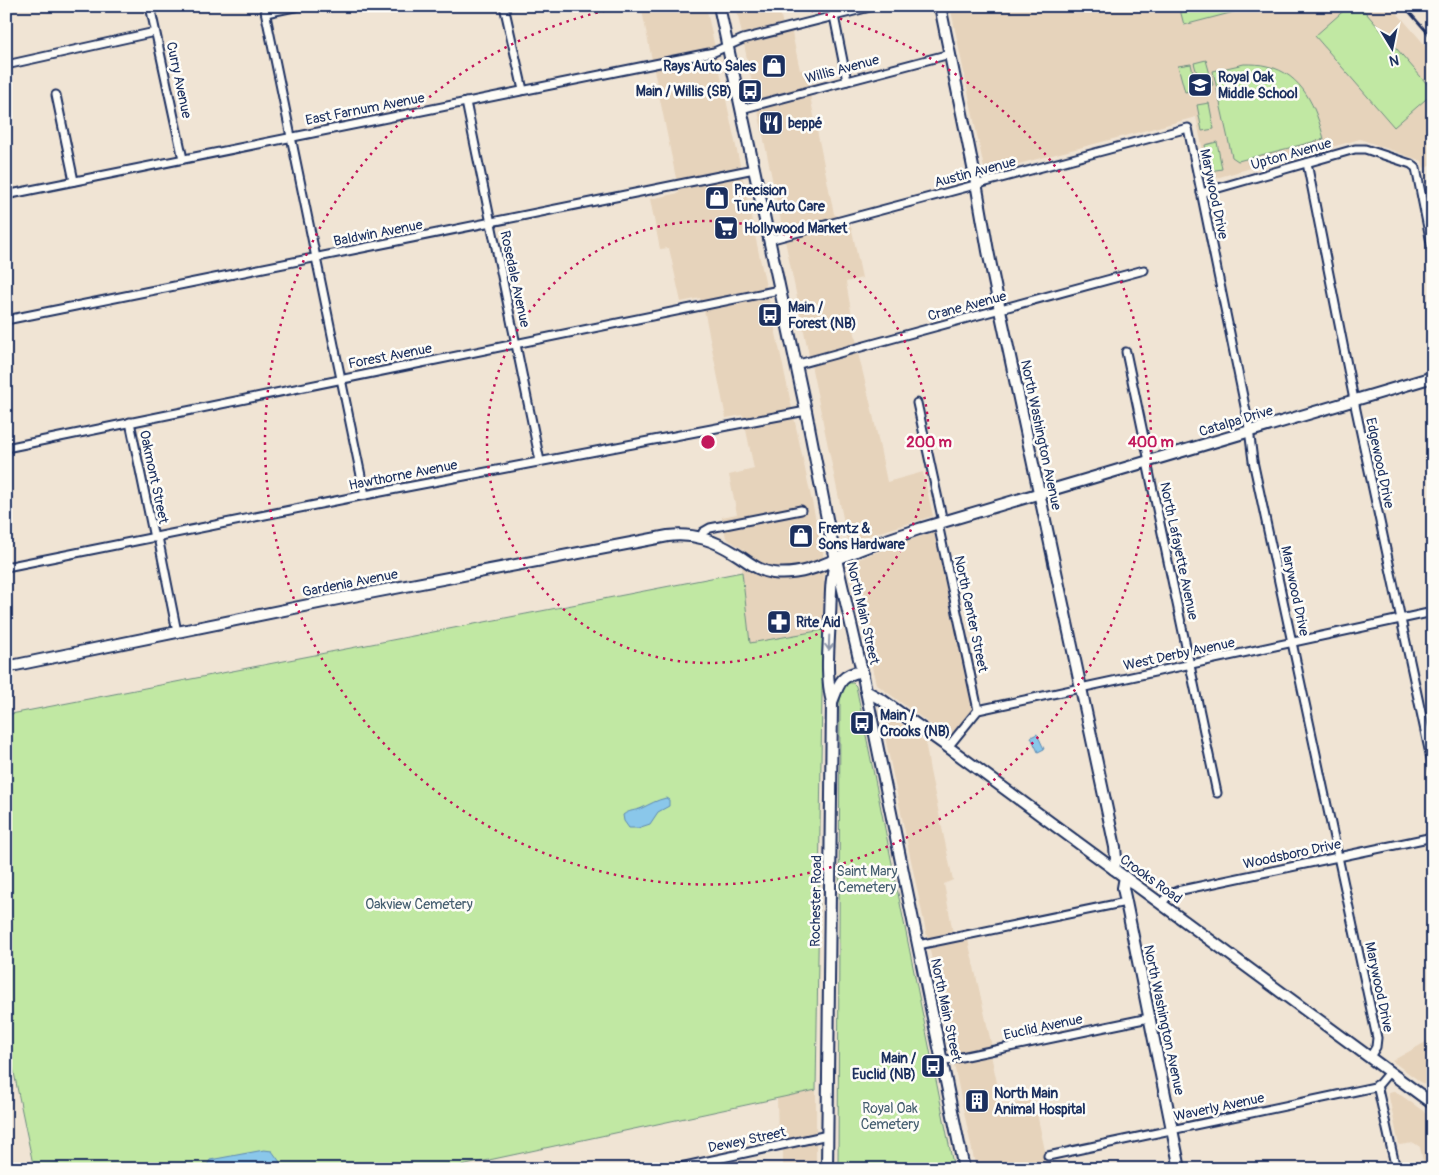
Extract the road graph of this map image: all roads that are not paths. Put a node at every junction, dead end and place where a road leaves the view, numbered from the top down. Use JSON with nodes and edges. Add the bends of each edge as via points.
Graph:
{"nodes":[{"id":1,"x":150,"y":6,"type":"edge"},
{"id":2,"x":299,"y":6,"type":"edge"},
{"id":3,"x":504,"y":6,"type":"edge"},
{"id":4,"x":719,"y":6,"type":"edge"},
{"id":5,"x":832,"y":6,"type":"edge"},
{"id":6,"x":874,"y":6,"type":"edge"},
{"id":7,"x":940,"y":6,"type":"edge"},
{"id":8,"x":265,"y":10,"type":"edge"},
{"id":9,"x":834,"y":16,"type":"junction"},
{"id":10,"x":156,"y":32,"type":"junction"},
{"id":11,"x":728,"y":46,"type":"junction"},
{"id":12,"x":950,"y":54,"type":"junction"},
{"id":13,"x":6,"y":65,"type":"edge"},
{"id":14,"x":848,"y":81,"type":"junction"},
{"id":15,"x":522,"y":90,"type":"junction"},
{"id":16,"x":56,"y":96,"type":"dead end"},
{"id":17,"x":466,"y":102,"type":"junction"},
{"id":18,"x":741,"y":109,"type":"junction"},
{"id":19,"x":1188,"y":128,"type":"joint"},
{"id":20,"x":291,"y":137,"type":"junction"},
{"id":21,"x":183,"y":159,"type":"junction"},
{"id":22,"x":1307,"y":163,"type":"junction"},
{"id":23,"x":754,"y":169,"type":"junction"},
{"id":24,"x":74,"y":181,"type":"junction"},
{"id":25,"x":976,"y":184,"type":"junction"},
{"id":26,"x":1201,"y":193,"type":"junction"},
{"id":27,"x":6,"y":194,"type":"edge"},
{"id":28,"x":491,"y":223,"type":"junction"},
{"id":29,"x":769,"y":240,"type":"junction"},
{"id":30,"x":1433,"y":253,"type":"edge"},
{"id":31,"x":316,"y":258,"type":"junction"},
{"id":32,"x":1144,"y":270,"type":"dead end"},
{"id":33,"x":779,"y":290,"type":"junction"},
{"id":34,"x":1000,"y":310,"type":"junction"},
{"id":35,"x":6,"y":320,"type":"edge"},
{"id":36,"x":516,"y":343,"type":"junction"},
{"id":37,"x":1126,"y":352,"type":"dead end"},
{"id":38,"x":795,"y":365,"type":"junction"},
{"id":39,"x":1433,"y":377,"type":"edge"},
{"id":40,"x":340,"y":379,"type":"junction"},
{"id":41,"x":1354,"y":400,"type":"junction"},
{"id":42,"x":917,"y":403,"type":"dead end"},
{"id":43,"x":806,"y":411,"type":"junction"},
{"id":44,"x":130,"y":422,"type":"junction"},
{"id":45,"x":1249,"y":431,"type":"junction"},
{"id":46,"x":6,"y":448,"type":"edge"},
{"id":47,"x":540,"y":461,"type":"junction"},
{"id":48,"x":1148,"y":461,"type":"junction"},
{"id":49,"x":1039,"y":494,"type":"junction"},
{"id":50,"x":365,"y":495,"type":"junction"},
{"id":51,"x":801,"y":510,"type":"dead end"},
{"id":52,"x":940,"y":523,"type":"junction"},
{"id":53,"x":156,"y":537,"type":"junction"},
{"id":54,"x":701,"y":537,"type":"junction"},
{"id":55,"x":836,"y":560,"type":"junction"},
{"id":56,"x":6,"y":567,"type":"edge"},
{"id":57,"x":1433,"y":612,"type":"edge"},
{"id":58,"x":1401,"y":619,"type":"junction"},
{"id":59,"x":177,"y":632,"type":"junction"},
{"id":60,"x":1293,"y":642,"type":"junction"},
{"id":61,"x":1190,"y":665,"type":"junction"},
{"id":62,"x":6,"y":667,"type":"edge"},
{"id":63,"x":862,"y":671,"type":"junction"},
{"id":64,"x":1081,"y":688,"type":"junction"},
{"id":65,"x":866,"y":691,"type":"junction"},
{"id":66,"x":832,"y":702,"type":"junction"},
{"id":67,"x":978,"y":710,"type":"junction"},
{"id":68,"x":948,"y":747,"type":"junction"},
{"id":69,"x":1433,"y":768,"type":"edge"},
{"id":70,"x":1218,"y":793,"type":"dead end"},
{"id":71,"x":1433,"y":837,"type":"edge"},
{"id":72,"x":1339,"y":857,"type":"junction"},
{"id":73,"x":1114,"y":869,"type":"junction"},
{"id":74,"x":1125,"y":877,"type":"junction"},
{"id":75,"x":1126,"y":902,"type":"junction"},
{"id":76,"x":1161,"y":904,"type":"junction"},
{"id":77,"x":918,"y":945,"type":"junction"},
{"id":78,"x":1150,"y":1018,"type":"junction"},
{"id":79,"x":1370,"y":1057,"type":"junction"},
{"id":80,"x":942,"y":1062,"type":"junction"},
{"id":81,"x":1388,"y":1072,"type":"junction"},
{"id":82,"x":1377,"y":1085,"type":"junction"},
{"id":83,"x":1433,"y":1104,"type":"edge"},
{"id":84,"x":1172,"y":1129,"type":"junction"},
{"id":85,"x":828,"y":1135,"type":"junction"},
{"id":86,"x":1048,"y":1156,"type":"dead end"},
{"id":87,"x":671,"y":1169,"type":"edge"},
{"id":88,"x":827,"y":1169,"type":"edge"},
{"id":89,"x":964,"y":1169,"type":"edge"},
{"id":90,"x":1180,"y":1169,"type":"edge"},
{"id":91,"x":1396,"y":1169,"type":"edge"}],
"edges":[{"from":1,"to":10,"type":"street","name":"Curry Avenue"},
{"from":2,"to":8,"type":"street"},
{"from":3,"to":15,"type":"street"},
{"from":4,"to":11,"type":"street","name":"North Main Street"},
{"from":5,"to":9,"type":"street"},
{"from":6,"to":9,"type":"street","name":"East Farnum Avenue"},
{"from":7,"to":12,"type":"street","name":"North Washington Avenue"},
{"from":8,"to":20,"type":"street"},
{"from":9,"to":11,"type":"street","name":"East Farnum Avenue","via":[[742,39]]},
{"from":9,"to":14,"type":"street"},
{"from":10,"to":13,"type":"street"},
{"from":10,"to":21,"type":"street","name":"Curry Avenue"},
{"from":11,"to":15,"type":"street","name":"East Farnum Avenue","via":[[714,52]]},
{"from":11,"to":18,"type":"street","name":"North Main Street"},
{"from":12,"to":14,"type":"street","name":"Willis Avenue"},
{"from":12,"to":25,"type":"street","name":"North Washington Avenue"},
{"from":14,"to":18,"type":"street","name":"Willis Avenue"},
{"from":15,"to":17,"type":"street","name":"East Farnum Avenue"},
{"from":16,"to":24,"type":"street"},
{"from":17,"to":20,"type":"street","name":"East Farnum Avenue"},
{"from":17,"to":28,"type":"street","name":"Rosedale Avenue"},
{"from":18,"to":23,"type":"street","name":"North Main Street"},
{"from":19,"to":25,"type":"street","name":"Austin Avenue"},
{"from":19,"to":26,"type":"street","name":"Marywood Drive"},
{"from":20,"to":21,"type":"street","name":"East Farnum Avenue"},
{"from":20,"to":31,"type":"street"},
{"from":21,"to":24,"type":"street","name":"East Farnum Avenue"},
{"from":22,"to":26,"type":"street","name":"Upton Avenue"},
{"from":22,"to":30,"type":"street","name":"Upton Avenue","via":[[1360,148],[1411,164],[1418,172]]},
{"from":22,"to":41,"type":"street","name":"Edgewood Drive"},
{"from":23,"to":28,"type":"street","name":"Baldwin Avenue"},
{"from":23,"to":29,"type":"street","name":"North Main Street"},
{"from":24,"to":27,"type":"street","name":"East Farnum Avenue"},
{"from":25,"to":29,"type":"street","name":"Austin Avenue"},
{"from":25,"to":34,"type":"street","name":"North Washington Avenue"},
{"from":26,"to":45,"type":"street","name":"Marywood Drive"},
{"from":28,"to":31,"type":"street","name":"Baldwin Avenue"},
{"from":28,"to":36,"type":"street","name":"Rosedale Avenue"},
{"from":29,"to":33,"type":"street","name":"North Main Street"},
{"from":31,"to":35,"type":"street","name":"Baldwin Avenue"},
{"from":31,"to":40,"type":"street"},
{"from":32,"to":34,"type":"street","name":"Crane Avenue"},
{"from":33,"to":36,"type":"street","name":"Forest Avenue"},
{"from":33,"to":38,"type":"street","name":"North Main Street"},
{"from":34,"to":38,"type":"street","name":"Crane Avenue"},
{"from":34,"to":49,"type":"street","name":"North Washington Avenue"},
{"from":36,"to":40,"type":"street","name":"Forest Avenue"},
{"from":36,"to":47,"type":"street","name":"Rosedale Avenue"},
{"from":37,"to":48,"type":"street","name":"North Lafayette Avenue"},
{"from":38,"to":43,"type":"street","name":"North Main Street"},
{"from":39,"to":41,"type":"street","name":"Catalpa Drive"},
{"from":40,"to":44,"type":"street","name":"Forest Avenue"},
{"from":40,"to":50,"type":"street"},
{"from":41,"to":45,"type":"street","name":"Catalpa Drive"},
{"from":41,"to":58,"type":"street","name":"Edgewood Drive"},
{"from":42,"to":52,"type":"street","name":"North Center Street"},
{"from":43,"to":47,"type":"street","name":"Hawthorne Avenue"},
{"from":43,"to":55,"type":"street","name":"North Main Street"},
{"from":44,"to":46,"type":"street","name":"Forest Avenue"},
{"from":44,"to":53,"type":"street","name":"Oakmont Street"},
{"from":45,"to":48,"type":"street","name":"Catalpa Drive"},
{"from":45,"to":60,"type":"street","name":"Marywood Drive"},
{"from":47,"to":50,"type":"street","name":"Hawthorne Avenue"},
{"from":48,"to":49,"type":"street","name":"Catalpa Drive"},
{"from":48,"to":61,"type":"street","name":"North Lafayette Avenue"},
{"from":49,"to":52,"type":"street","name":"Catalpa Drive"},
{"from":49,"to":64,"type":"street","name":"North Washington Avenue"},
{"from":50,"to":53,"type":"street","name":"Hawthorne Avenue"},
{"from":51,"to":54,"type":"street","via":[[710,528]]},
{"from":52,"to":55,"type":"street","name":"Catalpa Drive","via":[[879,542]]},
{"from":52,"to":67,"type":"street","name":"North Center Street"},
{"from":53,"to":56,"type":"street","name":"Hawthorne Avenue"},
{"from":53,"to":59,"type":"street","name":"Oakmont Street"},
{"from":54,"to":55,"type":"street","name":"Gardenia Avenue","via":[[772,573],[814,568]]},
{"from":54,"to":59,"type":"street","name":"Gardenia Avenue","via":[[668,536]]},
{"from":55,"to":63,"type":"street","name":"North Main Street"},
{"from":55,"to":66,"type":"street","one_way":true,"via":[[831,577],[829,692]]},
{"from":57,"to":58,"type":"street","name":"West Derby Avenue"},
{"from":58,"to":60,"type":"street","name":"West Derby Avenue"},
{"from":58,"to":69,"type":"street","name":"Edgewood Drive"},
{"from":59,"to":62,"type":"street","name":"Gardenia Avenue"},
{"from":60,"to":61,"type":"street","name":"West Derby Avenue"},
{"from":60,"to":72,"type":"street","name":"Marywood Drive"},
{"from":61,"to":64,"type":"street","name":"West Derby Avenue"},
{"from":61,"to":70,"type":"street","name":"North Lafayette Avenue"},
{"from":63,"to":65,"type":"street"},
{"from":63,"to":66,"type":"street","name":"Rochester Road","via":[[848,674],[841,680]]},
{"from":64,"to":67,"type":"street","name":"West Derby Avenue"},
{"from":64,"to":73,"type":"street","name":"North Washington Avenue","via":[[1115,847]]},
{"from":65,"to":68,"type":"street","name":"Crooks Road"},
{"from":65,"to":77,"type":"street","name":"North Main Street"},
{"from":66,"to":85,"type":"street","name":"Rochester Road"},
{"from":67,"to":68,"type":"street"},
{"from":68,"to":73,"type":"street","name":"Crooks Road"},
{"from":71,"to":72,"type":"street","name":"Woodsboro Drive"},
{"from":72,"to":76,"type":"street","name":"Woodsboro Drive","via":[[1177,891]]},
{"from":72,"to":79,"type":"street","name":"Marywood Drive","via":[[1377,1038]]},
{"from":73,"to":74,"type":"street","name":"Crooks Road"},
{"from":74,"to":75,"type":"street","name":"North Washington Avenue"},
{"from":74,"to":76,"type":"street","name":"Crooks Road"},
{"from":75,"to":77,"type":"street"},
{"from":75,"to":78,"type":"street","name":"North Washington Avenue"},
{"from":76,"to":79,"type":"street","name":"Crooks Road"},
{"from":77,"to":80,"type":"street","name":"North Main Street"},
{"from":78,"to":80,"type":"street","name":"Euclid Avenue"},
{"from":78,"to":84,"type":"street","name":"North Washington Avenue"},
{"from":79,"to":81,"type":"street","name":"Crooks Road"},
{"from":80,"to":89,"type":"street","name":"North Main Street"},
{"from":81,"to":82,"type":"street"},
{"from":81,"to":83,"type":"street","name":"Crooks Road"},
{"from":82,"to":84,"type":"street","name":"Waverly Avenue"},
{"from":82,"to":91,"type":"street"},
{"from":84,"to":86,"type":"street","name":"Waverly Avenue"},
{"from":84,"to":90,"type":"street","name":"North Washington Avenue"},
{"from":85,"to":87,"type":"street","name":"Dewey Street"},
{"from":85,"to":88,"type":"street","name":"Rochester Road"}]}
